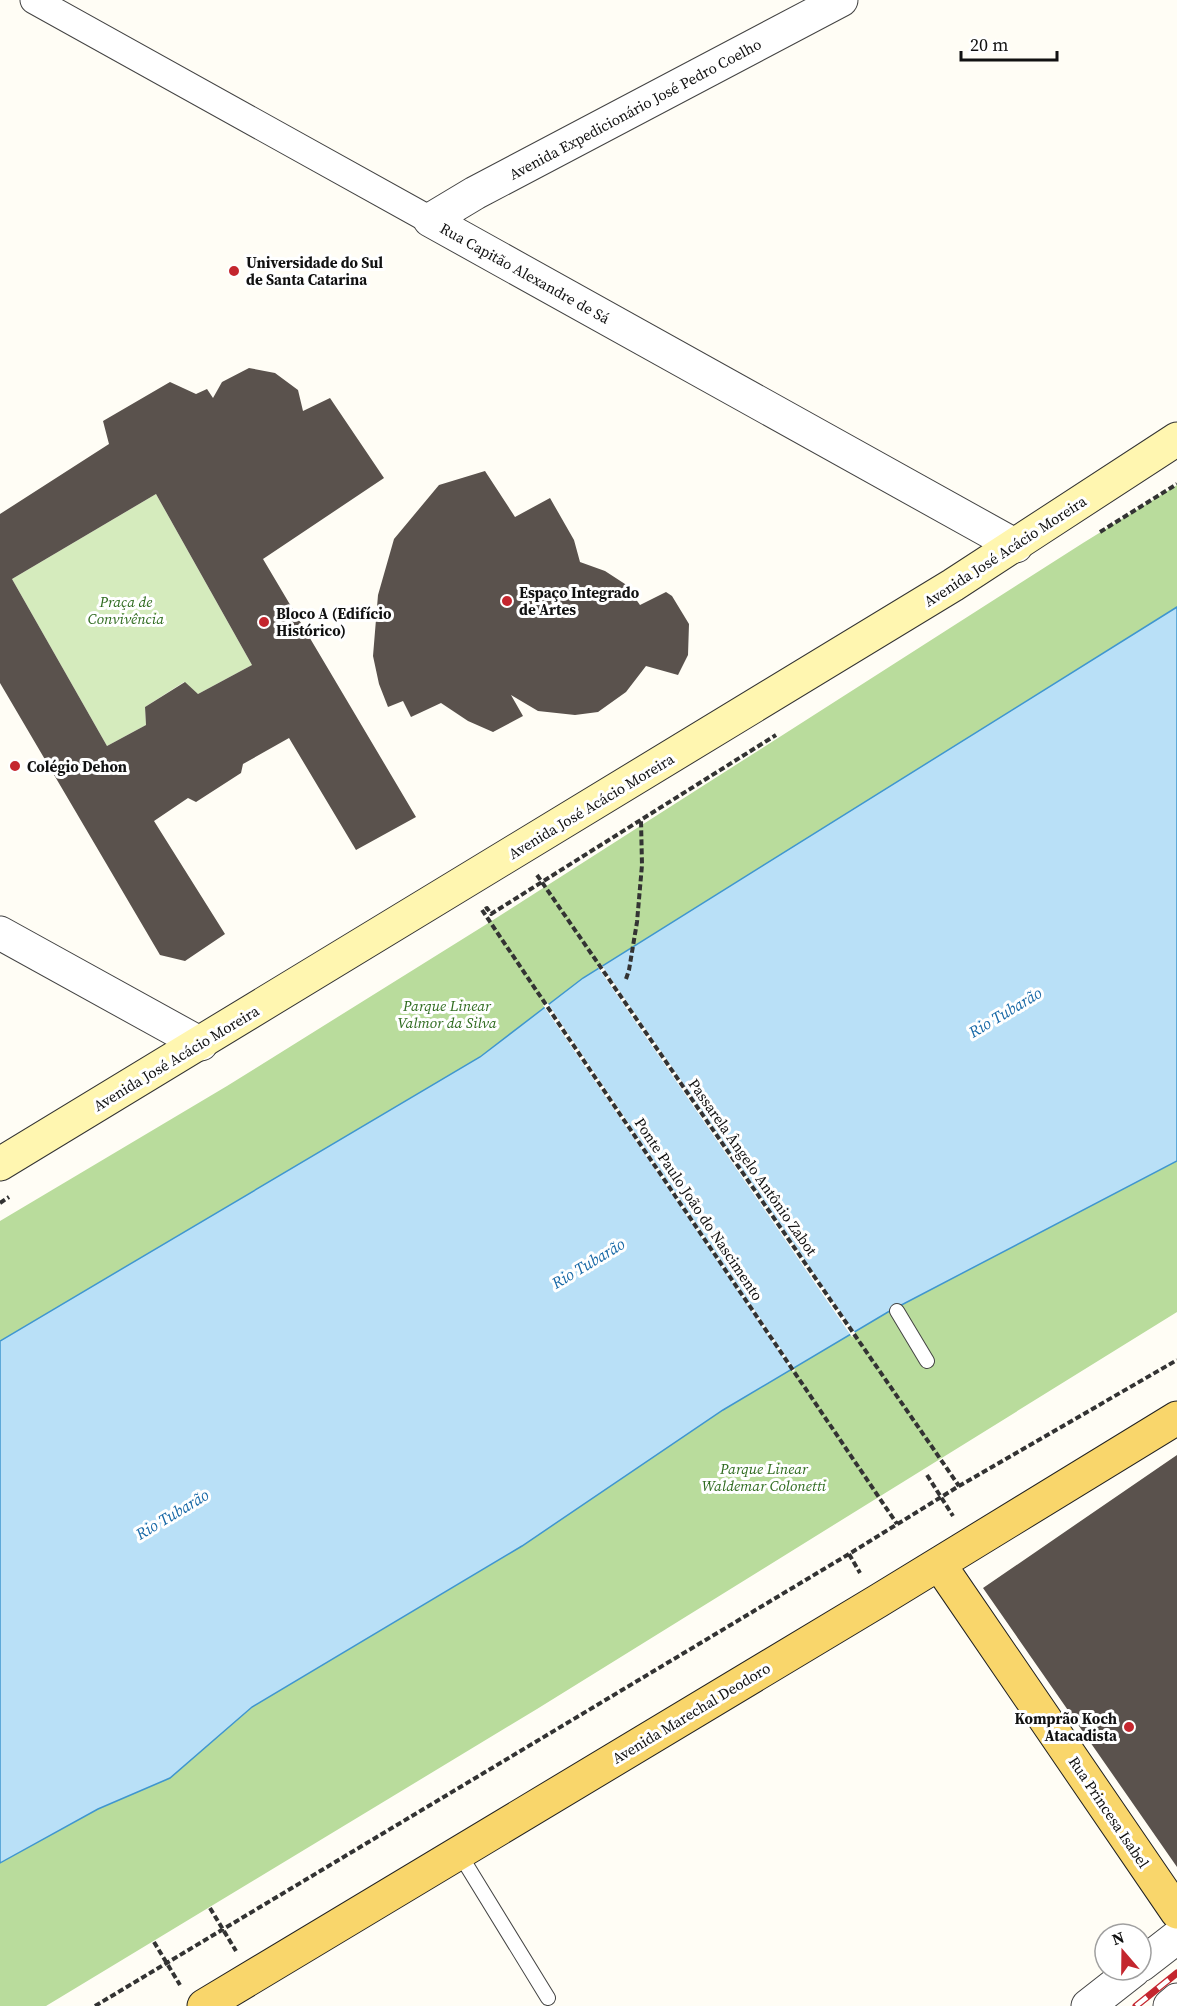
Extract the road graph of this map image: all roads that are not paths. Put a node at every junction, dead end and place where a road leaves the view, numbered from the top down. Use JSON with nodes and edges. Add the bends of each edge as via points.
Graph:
{"nodes":[{"id":1,"x":34,"y":0,"type":"edge"},
{"id":2,"x":841,"y":0,"type":"edge"},
{"id":3,"x":430,"y":220,"type":"junction"},
{"id":4,"x":1177,"y":439,"type":"edge"},
{"id":5,"x":1017,"y":546,"type":"junction"},
{"id":6,"x":0,"y":933,"type":"edge"},
{"id":7,"x":201,"y":1044,"type":"junction"},
{"id":8,"x":0,"y":1164,"type":"edge"},
{"id":9,"x":897,"y":1311,"type":"dead end"},
{"id":10,"x":927,"y":1361,"type":"dead end"},
{"id":11,"x":1177,"y":1418,"type":"edge"},
{"id":12,"x":939,"y":1564,"type":"junction"},
{"id":13,"x":459,"y":1853,"type":"junction"},
{"id":14,"x":1177,"y":1912,"type":"edge"},
{"id":15,"x":1177,"y":1937,"type":"edge"},
{"id":16,"x":1153,"y":1956,"type":"edge"},
{"id":17,"x":1119,"y":1982,"type":"edge"},
{"id":18,"x":221,"y":1994,"type":"edge"},
{"id":19,"x":548,"y":1998,"type":"dead end"},
{"id":20,"x":1177,"y":2000,"type":"edge"},
{"id":21,"x":1088,"y":2006,"type":"edge"},
{"id":22,"x":1170,"y":2006,"type":"edge"}],
"edges":[{"from":1,"to":3,"type":"street","name":"Rua Capitão Alexandre de Sá"},
{"from":2,"to":3,"type":"street","name":"Avenida Expedicionário José Pedro Coelho"},
{"from":3,"to":5,"type":"street","name":"Rua Capitão Alexandre de Sá"},
{"from":4,"to":5,"type":"main road","name":"Avenida José Acácio Moreira"},
{"from":5,"to":7,"type":"main road","name":"Avenida José Acácio Moreira"},
{"from":6,"to":7,"type":"street"},
{"from":7,"to":8,"type":"main road","name":"Avenida José Acácio Moreira"},
{"from":9,"to":10,"type":"lane"},
{"from":11,"to":12,"type":"main road","name":"Avenida Marechal Deodoro"},
{"from":12,"to":13,"type":"main road","name":"Avenida Marechal Deodoro"},
{"from":12,"to":14,"type":"main road","name":"Rua Princesa Isabel"},
{"from":13,"to":18,"type":"main road","name":"Avenida Marechal Deodoro"},
{"from":13,"to":19,"type":"lane"},
{"from":15,"to":16,"type":"street"},
{"from":17,"to":21,"type":"street"},
{"from":20,"to":22,"type":"street"}]}
